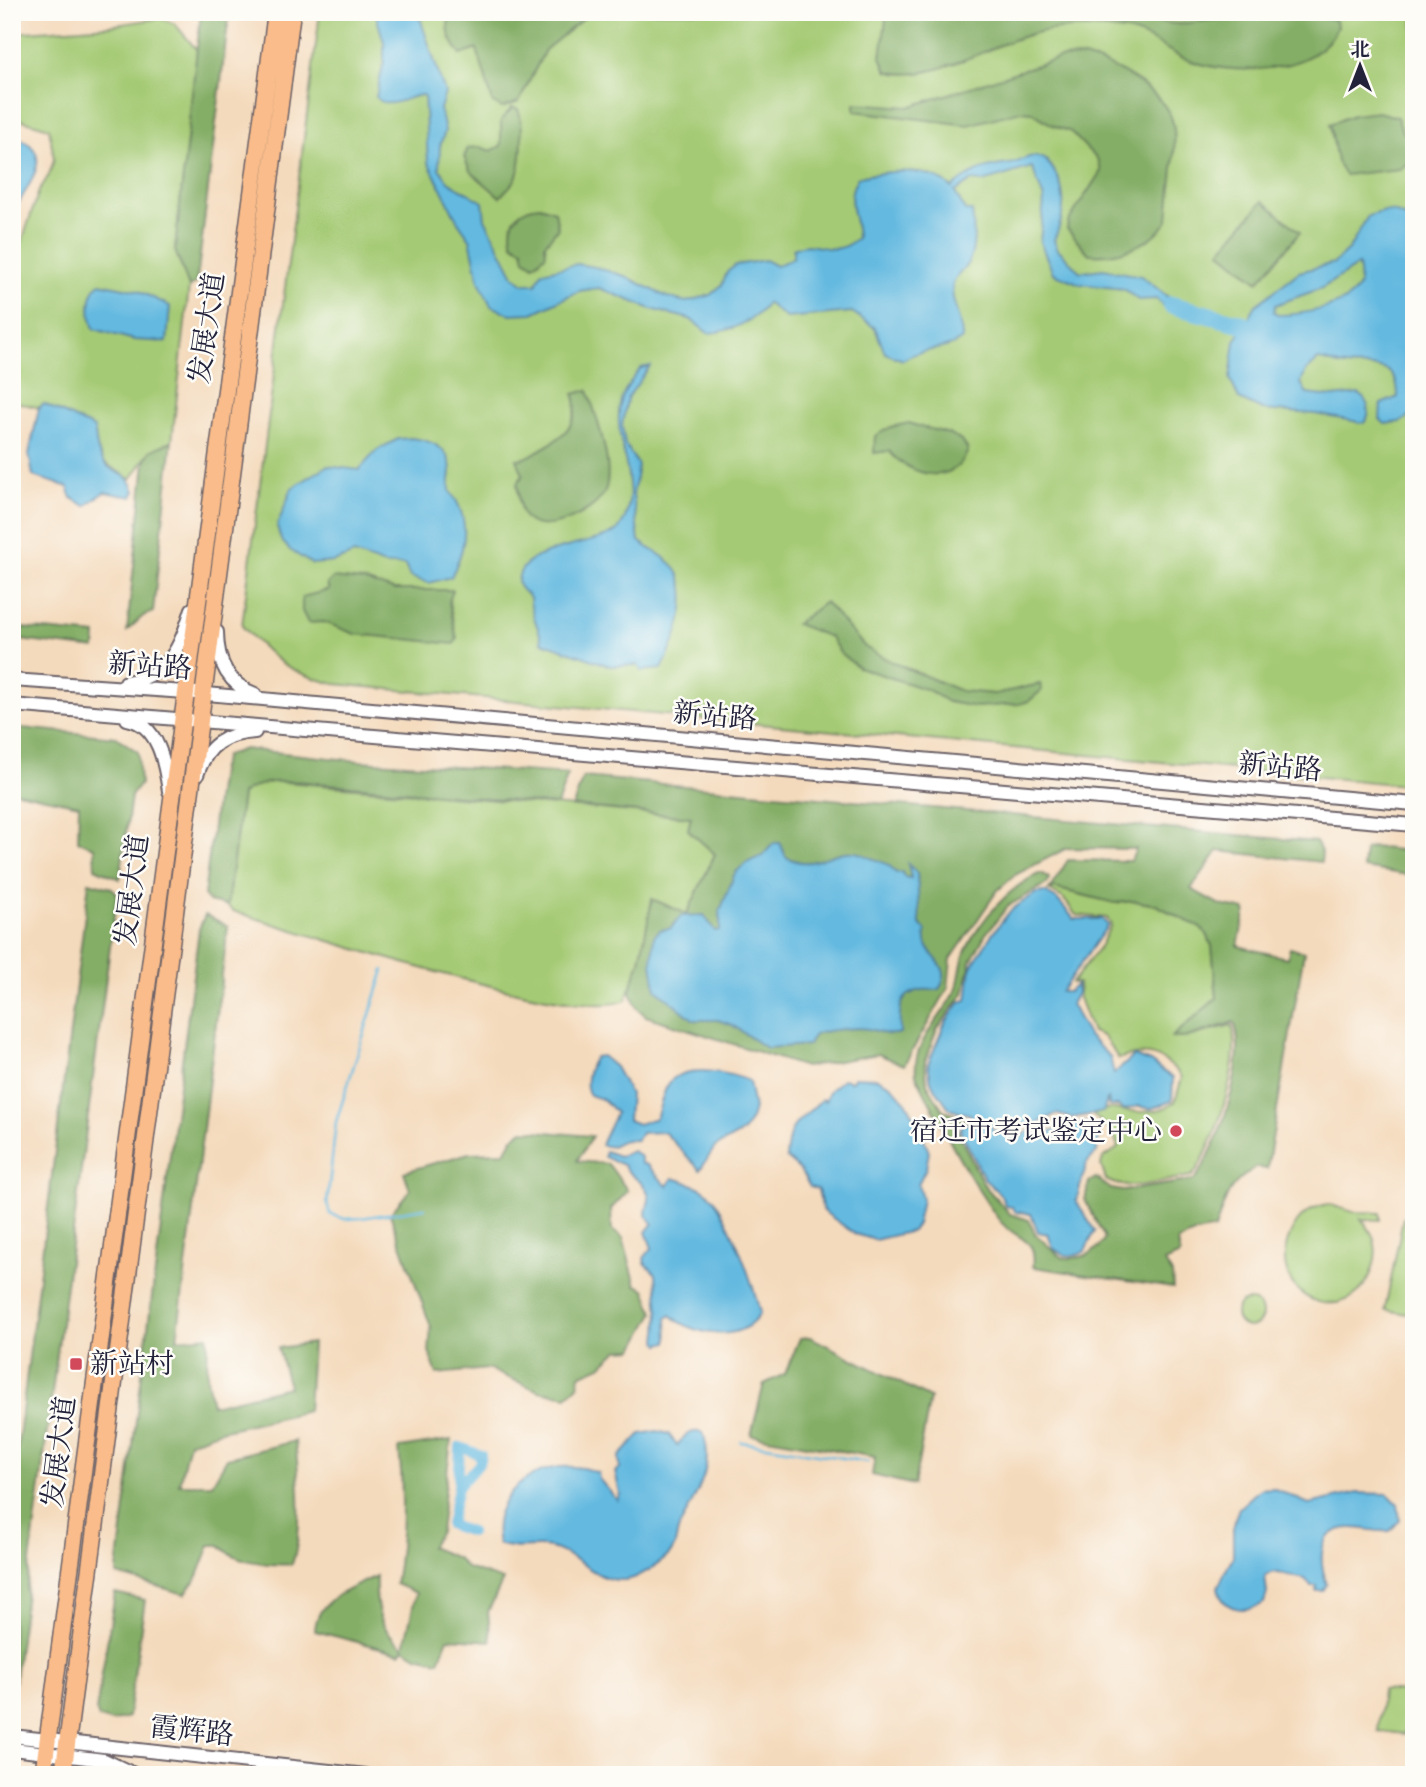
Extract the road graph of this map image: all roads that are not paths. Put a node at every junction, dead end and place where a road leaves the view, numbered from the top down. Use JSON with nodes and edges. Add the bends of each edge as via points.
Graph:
{"nodes":[{"id":1,"x":276,"y":12,"type":"edge"},
{"id":2,"x":292,"y":12,"type":"edge"},
{"id":3,"x":200,"y":579,"type":"junction"},
{"id":4,"x":217,"y":581,"type":"junction"},
{"id":5,"x":12,"y":680,"type":"edge"},
{"id":6,"x":72,"y":684,"type":"junction"},
{"id":7,"x":185,"y":692,"type":"junction"},
{"id":8,"x":203,"y":694,"type":"junction"},
{"id":9,"x":300,"y":703,"type":"junction"},
{"id":10,"x":12,"y":705,"type":"edge"},
{"id":11,"x":68,"y":709,"type":"junction"},
{"id":12,"x":181,"y":718,"type":"junction"},
{"id":13,"x":200,"y":721,"type":"junction"},
{"id":14,"x":293,"y":729,"type":"junction"},
{"id":15,"x":171,"y":800,"type":"junction"},
{"id":16,"x":189,"y":803,"type":"junction"},
{"id":17,"x":1414,"y":804,"type":"edge"},
{"id":18,"x":1414,"y":825,"type":"edge"},
{"id":19,"x":12,"y":1736,"type":"edge"},
{"id":20,"x":47,"y":1746,"type":"junction"},
{"id":21,"x":67,"y":1748,"type":"junction"},
{"id":22,"x":12,"y":1749,"type":"edge"},
{"id":23,"x":43,"y":1775,"type":"edge"},
{"id":24,"x":63,"y":1775,"type":"edge"},
{"id":25,"x":136,"y":1775,"type":"edge"},
{"id":26,"x":366,"y":1775,"type":"edge"}],
"edges":[{"from":1,"to":3,"type":"main road","name":"发展大道"},
{"from":2,"to":4,"type":"main road","name":"发展大道"},
{"from":3,"to":6,"type":"street","via":[[180,643],[166,667],[142,680]]},
{"from":3,"to":7,"type":"main road","name":"发展大道"},
{"from":4,"to":8,"type":"main road","name":"发展大道"},
{"from":4,"to":9,"type":"street","via":[[217,642],[226,674],[244,690]]},
{"from":5,"to":6,"type":"street","name":"新站路"},
{"from":6,"to":7,"type":"street","name":"新站路"},
{"from":7,"to":8,"type":"street","name":"新站路"},
{"from":7,"to":12,"type":"main road","name":"发展大道"},
{"from":8,"to":9,"type":"street","name":"新站路"},
{"from":8,"to":13,"type":"main road","name":"发展大道"},
{"from":9,"to":17,"type":"street","name":"新站路"},
{"from":10,"to":11,"type":"street","name":"新站路"},
{"from":11,"to":12,"type":"street","name":"新站路"},
{"from":11,"to":15,"type":"street","via":[[140,724],[156,741]]},
{"from":12,"to":13,"type":"street","name":"新站路"},
{"from":12,"to":15,"type":"main road","name":"发展大道"},
{"from":13,"to":14,"type":"street","name":"新站路"},
{"from":13,"to":16,"type":"main road","name":"发展大道"},
{"from":14,"to":16,"type":"street","via":[[222,738],[208,751]]},
{"from":14,"to":18,"type":"street","name":"新站路"},
{"from":15,"to":20,"type":"main road","name":"发展大道"},
{"from":16,"to":21,"type":"main road","name":"发展大道"},
{"from":19,"to":20,"type":"street","name":"霞辉路"},
{"from":20,"to":21,"type":"street","name":"霞辉路"},
{"from":20,"to":22,"type":"street","name":"霞辉路"},
{"from":20,"to":23,"type":"main road","name":"发展大道"},
{"from":21,"to":24,"type":"main road","name":"发展大道"},
{"from":21,"to":25,"type":"street","name":"霞辉路"},
{"from":21,"to":26,"type":"street","name":"霞辉路"}]}
